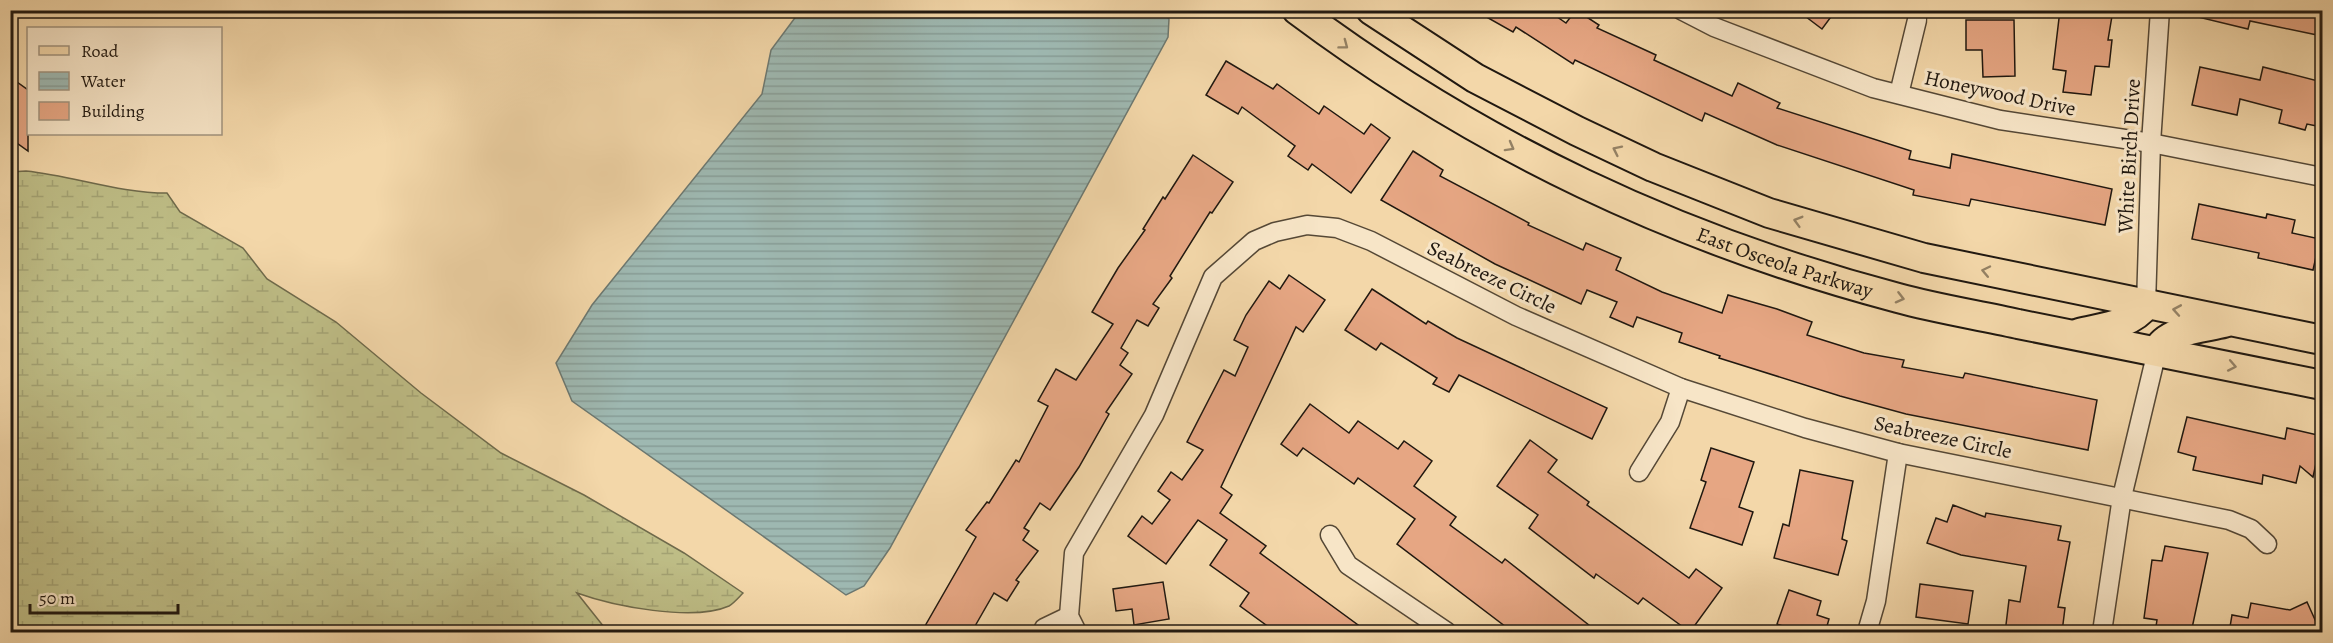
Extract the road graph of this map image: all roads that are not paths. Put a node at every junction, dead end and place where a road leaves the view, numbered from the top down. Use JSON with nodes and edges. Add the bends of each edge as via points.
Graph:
{"nodes":[{"id":1,"x":1297,"y":10,"type":"edge"},
{"id":2,"x":1371,"y":10,"type":"edge"},
{"id":3,"x":1681,"y":10,"type":"edge"},
{"id":4,"x":2160,"y":10,"type":"edge"},
{"id":5,"x":1917,"y":20,"type":"dead end"},
{"id":6,"x":1899,"y":94,"type":"junction"},
{"id":7,"x":2151,"y":143,"type":"junction"},
{"id":8,"x":2322,"y":177,"type":"edge"},
{"id":9,"x":2146,"y":305,"type":"junction"},
{"id":10,"x":2235,"y":321,"type":"junction"},
{"id":11,"x":2071,"y":335,"type":"junction"},
{"id":12,"x":2322,"y":340,"type":"edge"},
{"id":13,"x":2157,"y":351,"type":"junction"},
{"id":14,"x":2322,"y":385,"type":"edge"},
{"id":15,"x":1681,"y":388,"type":"junction"},
{"id":16,"x":1898,"y":453,"type":"junction"},
{"id":17,"x":1639,"y":472,"type":"dead end"},
{"id":18,"x":2122,"y":497,"type":"junction"},
{"id":19,"x":1330,"y":535,"type":"dead end"},
{"id":20,"x":2267,"y":544,"type":"dead end"},
{"id":21,"x":1073,"y":624,"type":"edge"},
{"id":22,"x":1044,"y":628,"type":"dead end"},
{"id":23,"x":1446,"y":633,"type":"edge"},
{"id":24,"x":1867,"y":633,"type":"edge"},
{"id":25,"x":2102,"y":633,"type":"edge"}],
"edges":[{"from":1,"to":11,"type":"main road","name":"East Osceola Parkway","one_way":true,"via":[[1360,58],[1450,114],[1553,171],[1639,211],[1756,256],[1900,299]]},
{"from":9,"to":2,"type":"main road","name":"East Osceola Parkway","one_way":true,"via":[[1924,258],[1769,213],[1653,167],[1577,131],[1475,78]]},
{"from":3,"to":6,"type":"street","name":"Honeywood Drive","via":[[1714,27],[1873,88]]},
{"from":4,"to":7,"type":"street","name":"White Birch Drive"},
{"from":5,"to":6,"type":"street"},
{"from":6,"to":7,"type":"street","name":"Honeywood Drive","via":[[2000,120]]},
{"from":7,"to":8,"type":"street","name":"Honeywood Drive"},
{"from":7,"to":9,"type":"street","name":"White Birch Drive"},
{"from":10,"to":9,"type":"main road","name":"East Osceola Parkway","one_way":true},
{"from":9,"to":11,"type":"main road","via":[[2125,322]]},
{"from":10,"to":12,"type":"main road","name":"East Osceola Parkway"},
{"from":10,"to":13,"type":"main road","via":[[2176,335],[2160,344]]},
{"from":11,"to":13,"type":"main road","name":"East Osceola Parkway"},
{"from":13,"to":14,"type":"main road","name":"East Osceola Parkway","one_way":true},
{"from":13,"to":18,"type":"street"},
{"from":15,"to":16,"type":"street","name":"Seabreeze Circle"},
{"from":15,"to":17,"type":"street","via":[[1670,422]]},
{"from":15,"to":21,"type":"street","name":"Seabreeze Circle","via":[[1516,316],[1371,241],[1337,228],[1307,225],[1275,232],[1254,241],[1213,277],[1154,415],[1074,553]]},
{"from":16,"to":18,"type":"street","name":"Seabreeze Circle"},
{"from":16,"to":24,"type":"street","via":[[1876,602]]},
{"from":18,"to":20,"type":"street","name":"Seabreeze Circle","via":[[2229,520],[2251,529]]},
{"from":18,"to":25,"type":"street"},
{"from":19,"to":23,"type":"street","via":[[1348,565]]},
{"from":21,"to":22,"type":"street","name":"Seabreeze Circle"}]}
